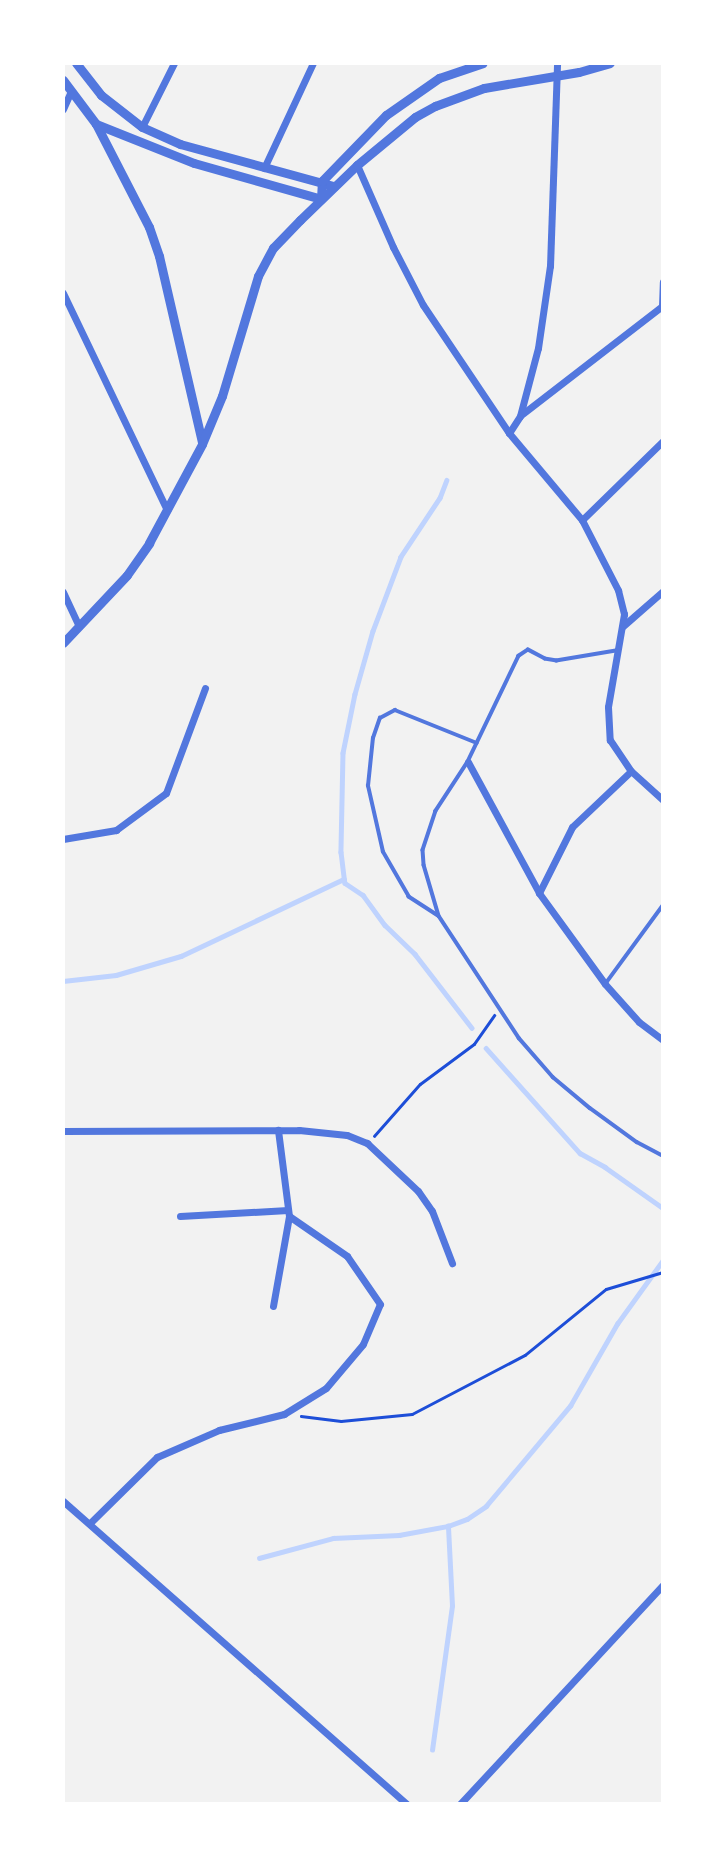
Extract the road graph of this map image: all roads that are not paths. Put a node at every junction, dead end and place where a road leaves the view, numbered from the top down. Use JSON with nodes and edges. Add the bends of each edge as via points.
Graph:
{"nodes":[{"id":1,"x":76,"y":63,"type":"edge"},
{"id":2,"x":174,"y":63,"type":"edge"},
{"id":3,"x":313,"y":63,"type":"edge"},
{"id":4,"x":482,"y":63,"type":"edge"},
{"id":5,"x":557,"y":63,"type":"edge"},
{"id":6,"x":610,"y":63,"type":"edge"},
{"id":7,"x":557,"y":76,"type":"junction"},
{"id":8,"x":63,"y":80,"type":"edge"},
{"id":9,"x":71,"y":91,"type":"junction"},
{"id":10,"x":63,"y":109,"type":"edge"},
{"id":11,"x":96,"y":124,"type":"junction"},
{"id":12,"x":142,"y":127,"type":"junction"},
{"id":13,"x":357,"y":165,"type":"junction"},
{"id":14,"x":264,"y":168,"type":"junction"},
{"id":15,"x":323,"y":181,"type":"junction"},
{"id":16,"x":334,"y":186,"type":"junction"},
{"id":17,"x":321,"y":199,"type":"junction"},
{"id":18,"x":663,"y":282,"type":"edge"},
{"id":19,"x":63,"y":293,"type":"edge"},
{"id":20,"x":663,"y":297,"type":"edge"},
{"id":21,"x":662,"y":307,"type":"edge"},
{"id":22,"x":520,"y":416,"type":"junction"},
{"id":23,"x":509,"y":433,"type":"junction"},
{"id":24,"x":663,"y":441,"type":"edge"},
{"id":25,"x":202,"y":444,"type":"junction"},
{"id":26,"x":167,"y":510,"type":"junction"},
{"id":27,"x":582,"y":520,"type":"junction"},
{"id":28,"x":663,"y":591,"type":"edge"},
{"id":29,"x":63,"y":592,"type":"edge"},
{"id":30,"x":79,"y":626,"type":"junction"},
{"id":31,"x":623,"y":627,"type":"junction"},
{"id":32,"x":63,"y":643,"type":"edge"},
{"id":33,"x":617,"y":651,"type":"junction"},
{"id":34,"x":205,"y":688,"type":"dead end"},
{"id":35,"x":477,"y":743,"type":"junction"},
{"id":36,"x":468,"y":762,"type":"junction"},
{"id":37,"x":631,"y":771,"type":"junction"},
{"id":38,"x":663,"y":800,"type":"edge"},
{"id":39,"x":63,"y":839,"type":"edge"},
{"id":40,"x":539,"y":893,"type":"junction"},
{"id":41,"x":663,"y":905,"type":"edge"},
{"id":42,"x":439,"y":916,"type":"junction"},
{"id":43,"x":605,"y":984,"type":"junction"},
{"id":44,"x":663,"y":1040,"type":"edge"},
{"id":45,"x":278,"y":1130,"type":"junction"},
{"id":46,"x":63,"y":1131,"type":"edge"},
{"id":47,"x":663,"y":1156,"type":"edge"},
{"id":48,"x":289,"y":1213,"type":"junction"},
{"id":49,"x":180,"y":1216,"type":"dead end"},
{"id":50,"x":452,"y":1263,"type":"dead end"},
{"id":51,"x":273,"y":1306,"type":"dead end"},
{"id":52,"x":63,"y":1502,"type":"edge"},
{"id":53,"x":90,"y":1523,"type":"junction"},
{"id":54,"x":663,"y":1585,"type":"edge"},
{"id":55,"x":407,"y":1804,"type":"edge"},
{"id":56,"x":460,"y":1804,"type":"edge"}],
"edges":[{"from":1,"to":12,"type":"street","via":[[100,96]]},
{"from":2,"to":12,"type":"street"},
{"from":3,"to":14,"type":"street"},
{"from":4,"to":15,"type":"street","via":[[415,92],[358,142]]},
{"from":5,"to":7,"type":"street"},
{"from":6,"to":7,"type":"street"},
{"from":7,"to":13,"type":"street","via":[[484,88],[435,106]]},
{"from":7,"to":22,"type":"street","via":[[550,266],[538,348]]},
{"from":8,"to":9,"type":"street"},
{"from":9,"to":10,"type":"street"},
{"from":9,"to":11,"type":"street"},
{"from":11,"to":17,"type":"street","via":[[194,163]]},
{"from":11,"to":25,"type":"street","via":[[159,256]]},
{"from":12,"to":14,"type":"street","via":[[180,144]]},
{"from":13,"to":16,"type":"street"},
{"from":13,"to":23,"type":"street","via":[[423,305]]},
{"from":14,"to":15,"type":"street"},
{"from":15,"to":16,"type":"street"},
{"from":15,"to":17,"type":"street"},
{"from":16,"to":17,"type":"street"},
{"from":17,"to":25,"type":"street","via":[[273,248],[258,276],[222,396]]},
{"from":18,"to":20,"type":"street"},
{"from":19,"to":26,"type":"street"},
{"from":20,"to":21,"type":"street"},
{"from":21,"to":22,"type":"street"},
{"from":22,"to":23,"type":"street"},
{"from":23,"to":27,"type":"street"},
{"from":24,"to":27,"type":"street"},
{"from":25,"to":26,"type":"street"},
{"from":26,"to":30,"type":"street","via":[[127,575]]},
{"from":27,"to":31,"type":"street","via":[[623,602]]},
{"from":28,"to":31,"type":"street"},
{"from":29,"to":30,"type":"street"},
{"from":30,"to":32,"type":"street"},
{"from":31,"to":33,"type":"street"},
{"from":33,"to":35,"type":"lane","via":[[557,661],[524,652]]},
{"from":33,"to":37,"type":"street","via":[[607,724],[617,755]]},
{"from":34,"to":39,"type":"street","via":[[166,793],[116,830]]},
{"from":35,"to":36,"type":"lane"},
{"from":35,"to":42,"type":"lane","via":[[395,710],[380,718],[373,738],[368,786],[383,852],[409,897]]},
{"from":36,"to":40,"type":"street"},
{"from":36,"to":42,"type":"lane","via":[[436,811],[423,850]]},
{"from":37,"to":38,"type":"street"},
{"from":37,"to":40,"type":"street","via":[[572,827]]},
{"from":40,"to":43,"type":"street"},
{"from":41,"to":43,"type":"lane"},
{"from":42,"to":47,"type":"lane","via":[[499,1009],[553,1077],[637,1142]]},
{"from":43,"to":44,"type":"street","via":[[639,1022]]},
{"from":45,"to":46,"type":"street"},
{"from":45,"to":48,"type":"street"},
{"from":45,"to":50,"type":"street","via":[[324,1130],[367,1143],[418,1191],[432,1211]]},
{"from":48,"to":49,"type":"street"},
{"from":48,"to":51,"type":"street"},
{"from":48,"to":53,"type":"street","via":[[347,1256],[380,1304],[363,1344],[326,1388],[284,1415],[219,1430],[157,1457]]},
{"from":52,"to":53,"type":"street"},
{"from":53,"to":55,"type":"street"},
{"from":54,"to":56,"type":"street"}]}
